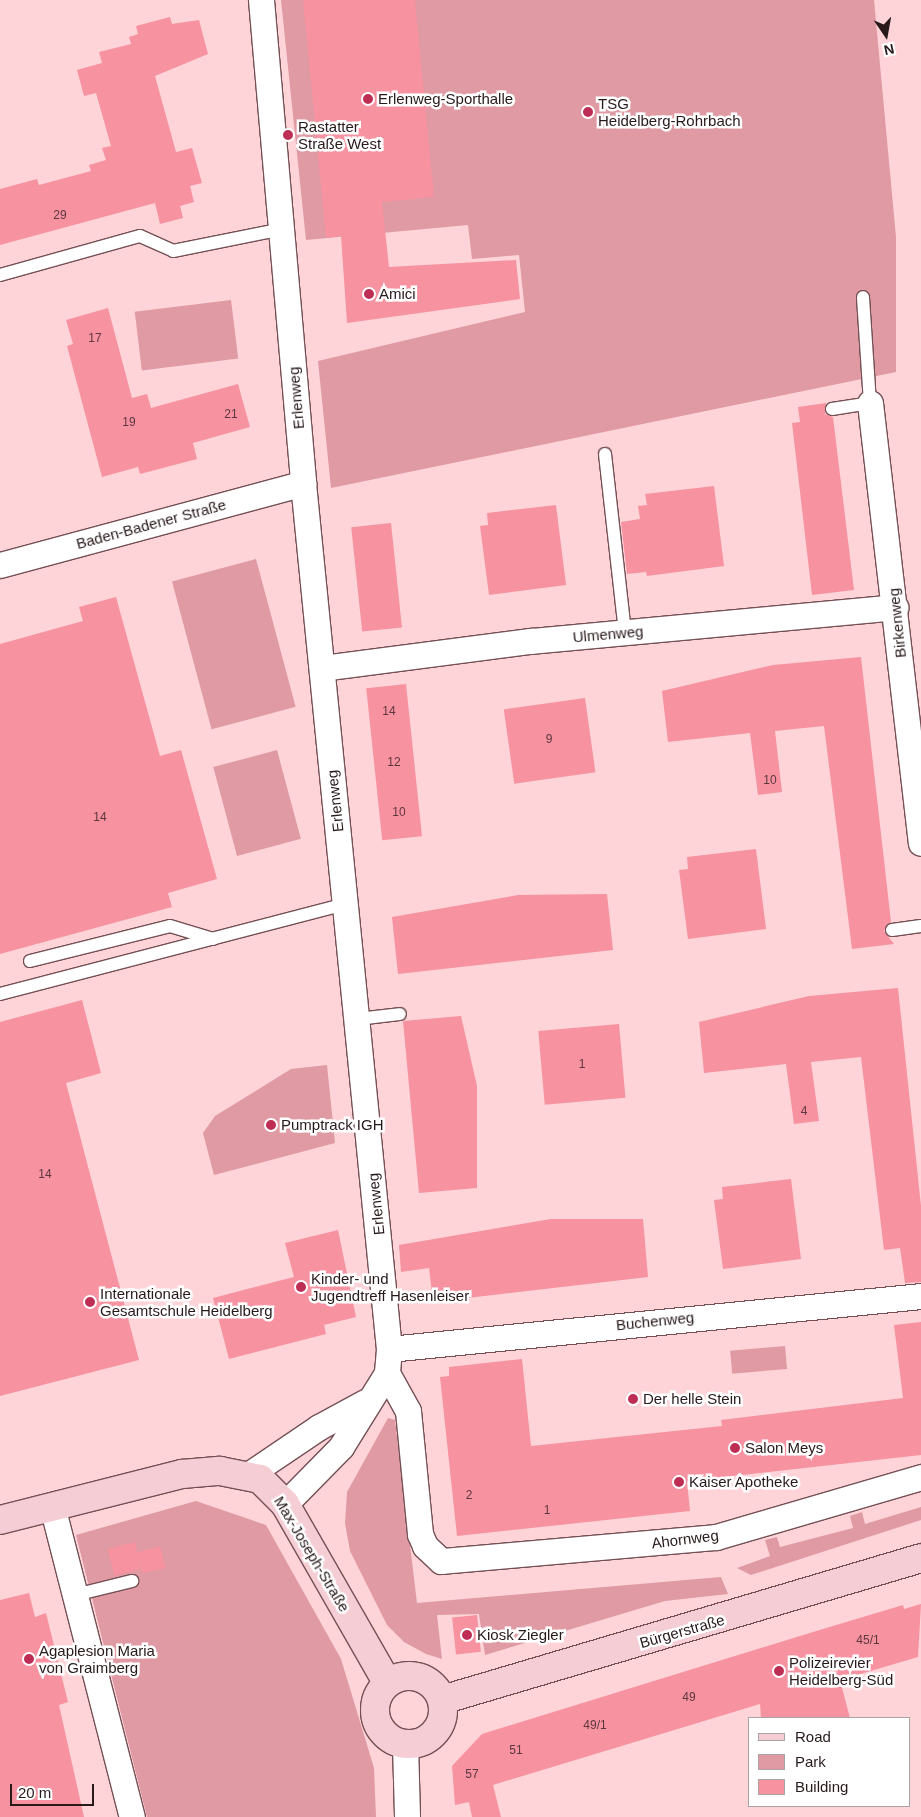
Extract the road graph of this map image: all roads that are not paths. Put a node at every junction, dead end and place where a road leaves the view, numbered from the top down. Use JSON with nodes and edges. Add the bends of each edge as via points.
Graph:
{"nodes":[{"id":1,"x":261,"y":0,"type":"edge"},
{"id":2,"x":282,"y":229,"type":"junction"},
{"id":3,"x":0,"y":275,"type":"edge"},
{"id":4,"x":863,"y":297,"type":"dead end"},
{"id":5,"x":870,"y":403,"type":"junction"},
{"id":6,"x":832,"y":410,"type":"dead end"},
{"id":7,"x":605,"y":454,"type":"dead end"},
{"id":8,"x":303,"y":483,"type":"junction"},
{"id":9,"x":0,"y":565,"type":"edge"},
{"id":10,"x":895,"y":607,"type":"junction"},
{"id":11,"x":625,"y":632,"type":"junction"},
{"id":12,"x":322,"y":668,"type":"junction"},
{"id":13,"x":921,"y":843,"type":"edge"},
{"id":14,"x":346,"y":904,"type":"junction"},
{"id":15,"x":921,"y":926,"type":"edge"},
{"id":16,"x":892,"y":930,"type":"dead end"},
{"id":17,"x":213,"y":939,"type":"junction"},
{"id":18,"x":30,"y":961,"type":"dead end"},
{"id":19,"x":0,"y":994,"type":"edge"},
{"id":20,"x":400,"y":1014,"type":"dead end"},
{"id":21,"x":357,"y":1019,"type":"junction"},
{"id":22,"x":921,"y":1296,"type":"edge"},
{"id":23,"x":389,"y":1349,"type":"junction"},
{"id":24,"x":387,"y":1373,"type":"junction"},
{"id":25,"x":365,"y":1402,"type":"junction"},
{"id":26,"x":248,"y":1475,"type":"junction"},
{"id":27,"x":921,"y":1477,"type":"edge"},
{"id":28,"x":286,"y":1504,"type":"junction"},
{"id":29,"x":52,"y":1506,"type":"junction"},
{"id":30,"x":0,"y":1520,"type":"edge"},
{"id":31,"x":921,"y":1558,"type":"edge"},
{"id":32,"x":132,"y":1581,"type":"dead end"},
{"id":33,"x":75,"y":1595,"type":"junction"},
{"id":34,"x":387,"y":1682,"type":"junction"},
{"id":35,"x":442,"y":1700,"type":"junction"},
{"id":36,"x":405,"y":1744,"type":"junction"},
{"id":37,"x":132,"y":1817,"type":"edge"},
{"id":38,"x":407,"y":1817,"type":"edge"}],
"edges":[{"from":1,"to":2,"type":"street","name":"Erlenweg"},
{"from":2,"to":3,"type":"lane","via":[[173,251],[140,236]]},
{"from":2,"to":8,"type":"street","name":"Erlenweg"},
{"from":4,"to":5,"type":"lane"},
{"from":5,"to":6,"type":"lane"},
{"from":5,"to":10,"type":"street","name":"Birkenweg"},
{"from":7,"to":11,"type":"lane"},
{"from":8,"to":9,"type":"street","name":"Baden-Badener Straße"},
{"from":8,"to":12,"type":"street","name":"Erlenweg"},
{"from":10,"to":11,"type":"street","name":"Ulmenweg"},
{"from":10,"to":13,"type":"street","name":"Birkenweg"},
{"from":11,"to":12,"type":"street","name":"Ulmenweg"},
{"from":12,"to":14,"type":"street","name":"Erlenweg"},
{"from":14,"to":17,"type":"lane"},
{"from":14,"to":21,"type":"street","name":"Erlenweg"},
{"from":15,"to":16,"type":"lane"},
{"from":17,"to":18,"type":"lane","via":[[170,926]]},
{"from":17,"to":19,"type":"lane"},
{"from":20,"to":21,"type":"lane"},
{"from":21,"to":23,"type":"street","name":"Erlenweg"},
{"from":22,"to":23,"type":"street","name":"Buchenweg"},
{"from":23,"to":24,"type":"street","name":"Erlenweg"},
{"from":24,"to":25,"type":"street"},
{"from":24,"to":27,"type":"street","name":"Ahornweg","via":[[408,1411],[420,1534],[425,1546],[441,1561],[716,1537]]},
{"from":25,"to":26,"type":"street","via":[[319,1427]]},
{"from":25,"to":28,"type":"street","via":[[341,1447]]},
{"from":26,"to":28,"type":"street","name":"Max-Joseph-Straße","via":[[270,1486]]},
{"from":26,"to":29,"type":"street","name":"Max-Joseph-Straße","via":[[220,1471],[182,1474]]},
{"from":28,"to":34,"type":"street","name":"Max-Joseph-Straße"},
{"from":29,"to":30,"type":"street","name":"Max-Joseph-Straße"},
{"from":29,"to":33,"type":"street"},
{"from":31,"to":35,"type":"street","name":"Bürgerstraße"},
{"from":32,"to":33,"type":"lane"},
{"from":33,"to":37,"type":"street"},
{"from":34,"to":35,"type":"street","via":[[419,1676],[437,1689]]},
{"from":34,"to":36,"type":"street","via":[[375,1702],[377,1724],[389,1738]]},
{"from":35,"to":36,"type":"street","via":[[441,1722],[435,1732],[416,1744]]},
{"from":36,"to":38,"type":"street"}]}
